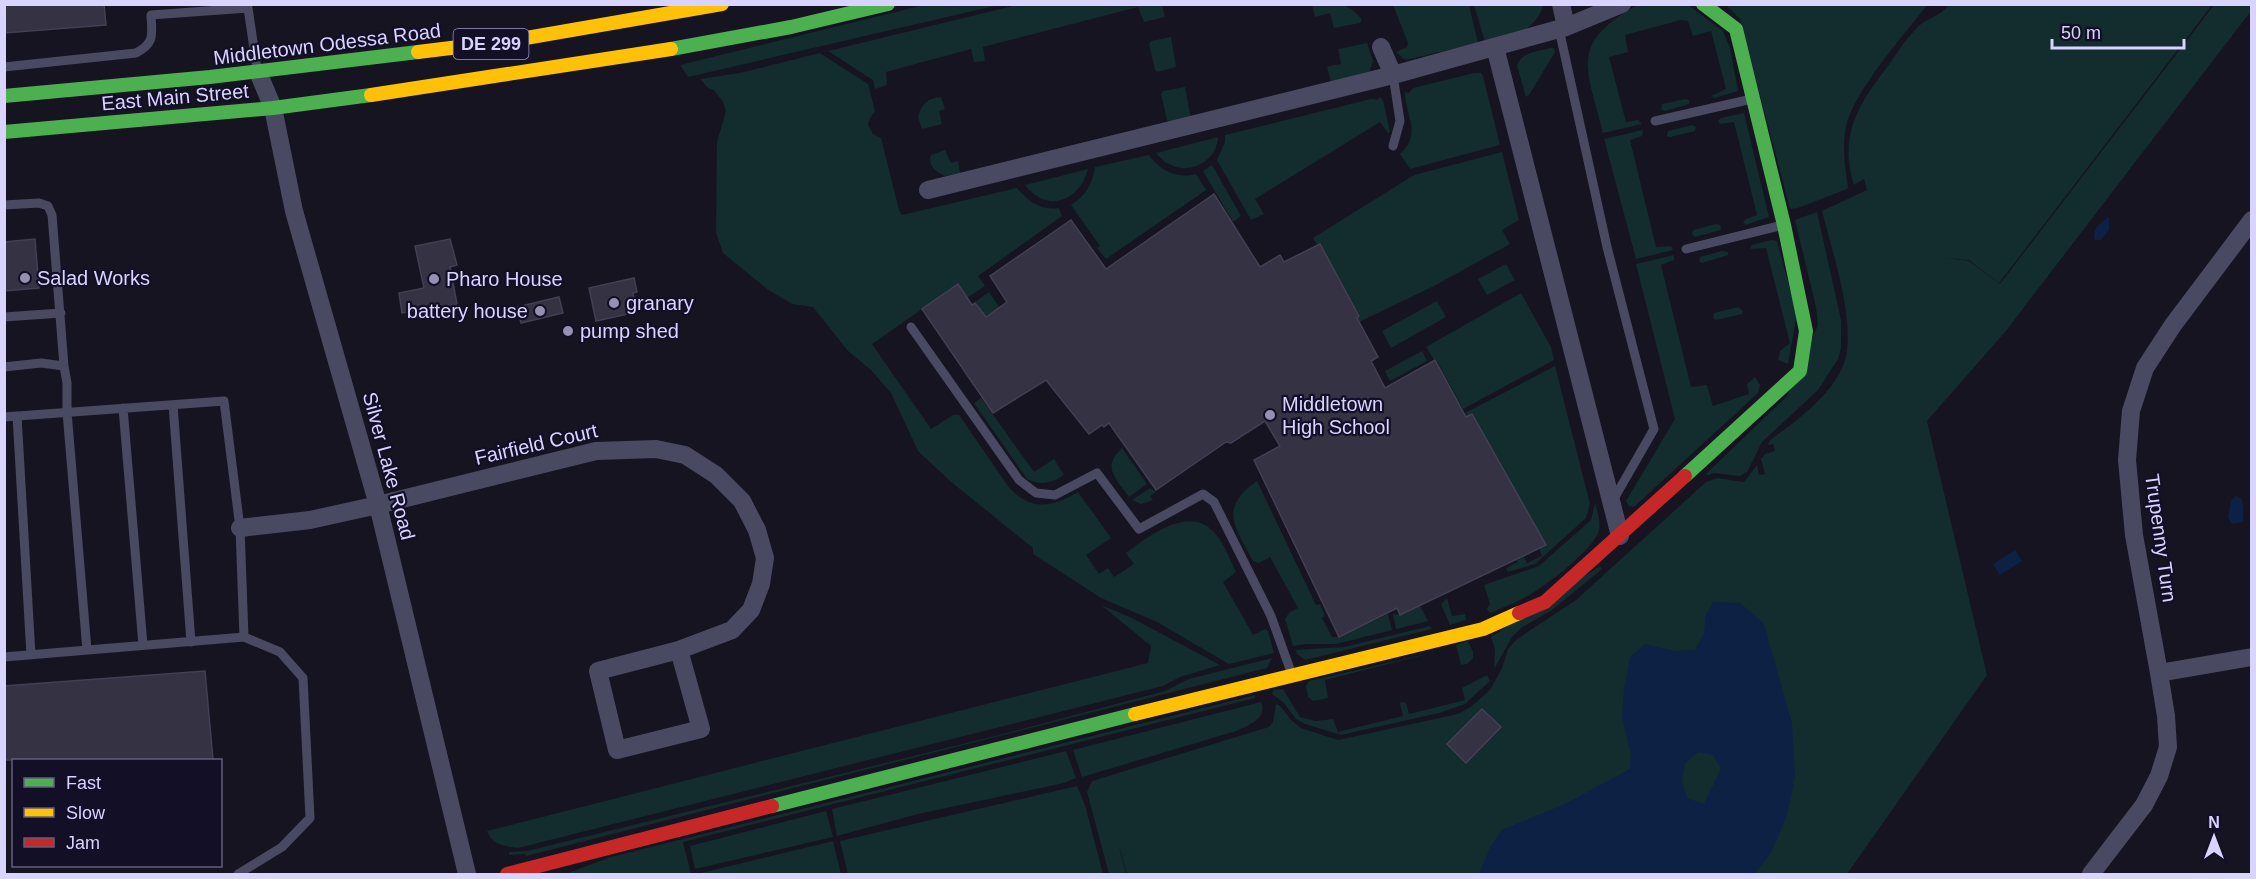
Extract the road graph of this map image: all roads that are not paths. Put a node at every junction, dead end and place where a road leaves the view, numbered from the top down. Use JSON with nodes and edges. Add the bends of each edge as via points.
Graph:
{"nodes":[{"id":1,"x":722,"y":4,"type":"edge"},
{"id":2,"x":888,"y":4,"type":"edge"},
{"id":3,"x":1561,"y":4,"type":"edge"},
{"id":4,"x":1622,"y":4,"type":"edge"},
{"id":5,"x":1703,"y":4,"type":"edge"},
{"id":6,"x":1563,"y":28,"type":"junction"},
{"id":7,"x":1381,"y":47,"type":"dead end"},
{"id":8,"x":1495,"y":47,"type":"junction"},
{"id":9,"x":4,"y":67,"type":"edge"},
{"id":10,"x":258,"y":72,"type":"junction"},
{"id":11,"x":1393,"y":75,"type":"junction"},
{"id":12,"x":4,"y":96,"type":"edge"},
{"id":13,"x":1753,"y":99,"type":"junction"},
{"id":14,"x":273,"y":108,"type":"junction"},
{"id":15,"x":1655,"y":121,"type":"dead end"},
{"id":16,"x":4,"y":132,"type":"edge"},
{"id":17,"x":1393,"y":146,"type":"dead end"},
{"id":18,"x":928,"y":190,"type":"dead end"},
{"id":19,"x":4,"y":205,"type":"edge"},
{"id":20,"x":2252,"y":220,"type":"edge"},
{"id":21,"x":1784,"y":225,"type":"junction"},
{"id":22,"x":1686,"y":249,"type":"dead end"},
{"id":23,"x":61,"y":313,"type":"junction"},
{"id":24,"x":4,"y":317,"type":"edge"},
{"id":25,"x":911,"y":327,"type":"dead end"},
{"id":26,"x":64,"y":366,"type":"junction"},
{"id":27,"x":4,"y":367,"type":"edge"},
{"id":28,"x":173,"y":405,"type":"junction"},
{"id":29,"x":123,"y":408,"type":"junction"},
{"id":30,"x":67,"y":412,"type":"junction"},
{"id":31,"x":17,"y":416,"type":"junction"},
{"id":32,"x":4,"y":417,"type":"edge"},
{"id":33,"x":1611,"y":503,"type":"junction"},
{"id":34,"x":378,"y":505,"type":"junction"},
{"id":35,"x":240,"y":528,"type":"junction"},
{"id":36,"x":1620,"y":536,"type":"junction"},
{"id":37,"x":244,"y":637,"type":"junction"},
{"id":38,"x":191,"y":642,"type":"junction"},
{"id":39,"x":143,"y":645,"type":"junction"},
{"id":40,"x":87,"y":650,"type":"junction"},
{"id":41,"x":678,"y":650,"type":"junction"},
{"id":42,"x":31,"y":655,"type":"junction"},
{"id":43,"x":4,"y":657,"type":"edge"},
{"id":44,"x":2252,"y":657,"type":"edge"},
{"id":45,"x":2159,"y":673,"type":"junction"},
{"id":46,"x":1291,"y":674,"type":"junction"},
{"id":47,"x":238,"y":874,"type":"edge"},
{"id":48,"x":466,"y":874,"type":"edge"},
{"id":49,"x":507,"y":874,"type":"edge"},
{"id":50,"x":2091,"y":874,"type":"edge"}],
"edges":[{"from":1,"to":10,"type":"street","name":"Middletown Odessa Road","number":"DE 299","via":[[508,41]]},
{"from":2,"to":14,"type":"street","name":"East Main Street","number":"DE 299","via":[[688,46]]},
{"from":3,"to":6,"type":"street"},
{"from":4,"to":6,"type":"street"},
{"from":5,"to":13,"type":"street","via":[[1736,29]]},
{"from":6,"to":8,"type":"street"},
{"from":6,"to":33,"type":"lane","via":[[1607,247],[1654,429]]},
{"from":7,"to":11,"type":"street"},
{"from":8,"to":11,"type":"street"},
{"from":8,"to":33,"type":"street"},
{"from":9,"to":10,"type":"lane","via":[[136,53],[147,47],[152,38],[151,15],[248,8]]},
{"from":10,"to":12,"type":"street","name":"Middletown Odessa Road","number":"DE 299"},
{"from":10,"to":14,"type":"street","name":"Silver Lake Road"},
{"from":11,"to":17,"type":"lane","via":[[1400,121]]},
{"from":11,"to":18,"type":"street"},
{"from":13,"to":15,"type":"lane"},
{"from":13,"to":21,"type":"street"},
{"from":14,"to":16,"type":"street","name":"East Main Street","number":"DE 299"},
{"from":14,"to":34,"type":"street","name":"Silver Lake Road","via":[[294,211]]},
{"from":19,"to":23,"type":"lane","via":[[48,206],[54,225]]},
{"from":20,"to":45,"type":"street","name":"Trupenny Turn","via":[[2173,324],[2145,368],[2131,411],[2127,460],[2134,535]]},
{"from":21,"to":22,"type":"lane"},
{"from":21,"to":36,"type":"street","via":[[1806,331],[1800,371]]},
{"from":23,"to":24,"type":"lane"},
{"from":23,"to":26,"type":"lane"},
{"from":25,"to":46,"type":"lane","via":[[1019,480],[1036,493],[1055,495],[1096,473],[1139,529],[1203,494],[1214,502],[1271,616]]},
{"from":26,"to":27,"type":"lane","via":[[41,363]]},
{"from":26,"to":30,"type":"lane"},
{"from":28,"to":29,"type":"lane"},
{"from":28,"to":35,"type":"lane","via":[[224,401]]},
{"from":28,"to":38,"type":"lane"},
{"from":29,"to":30,"type":"lane"},
{"from":29,"to":39,"type":"lane"},
{"from":30,"to":31,"type":"lane"},
{"from":30,"to":40,"type":"lane"},
{"from":31,"to":32,"type":"lane"},
{"from":31,"to":42,"type":"lane"},
{"from":33,"to":36,"type":"street"},
{"from":34,"to":35,"type":"street","name":"Fairfield Court","via":[[310,520]]},
{"from":34,"to":41,"type":"street","name":"Fairfield Court","via":[[596,451],[656,449],[685,456],[716,475],[742,501],[757,530],[765,558],[751,610],[732,630]]},
{"from":34,"to":48,"type":"street","name":"Silver Lake Road"},
{"from":35,"to":37,"type":"lane"},
{"from":36,"to":46,"type":"street","via":[[1545,602],[1489,627]]},
{"from":37,"to":38,"type":"lane"},
{"from":37,"to":47,"type":"lane","via":[[280,652],[303,678],[310,818],[282,847]]},
{"from":38,"to":39,"type":"lane"},
{"from":39,"to":40,"type":"lane"},
{"from":40,"to":42,"type":"lane"},
{"from":41,"to":41,"type":"street","name":"Fairfield Court","via":[[598,671],[617,750],[701,729]]},
{"from":42,"to":43,"type":"lane"},
{"from":44,"to":45,"type":"street"},
{"from":45,"to":50,"type":"street","name":"Trupenny Turn","via":[[2168,747],[2159,776],[2144,805]]},
{"from":46,"to":49,"type":"street"}]}
